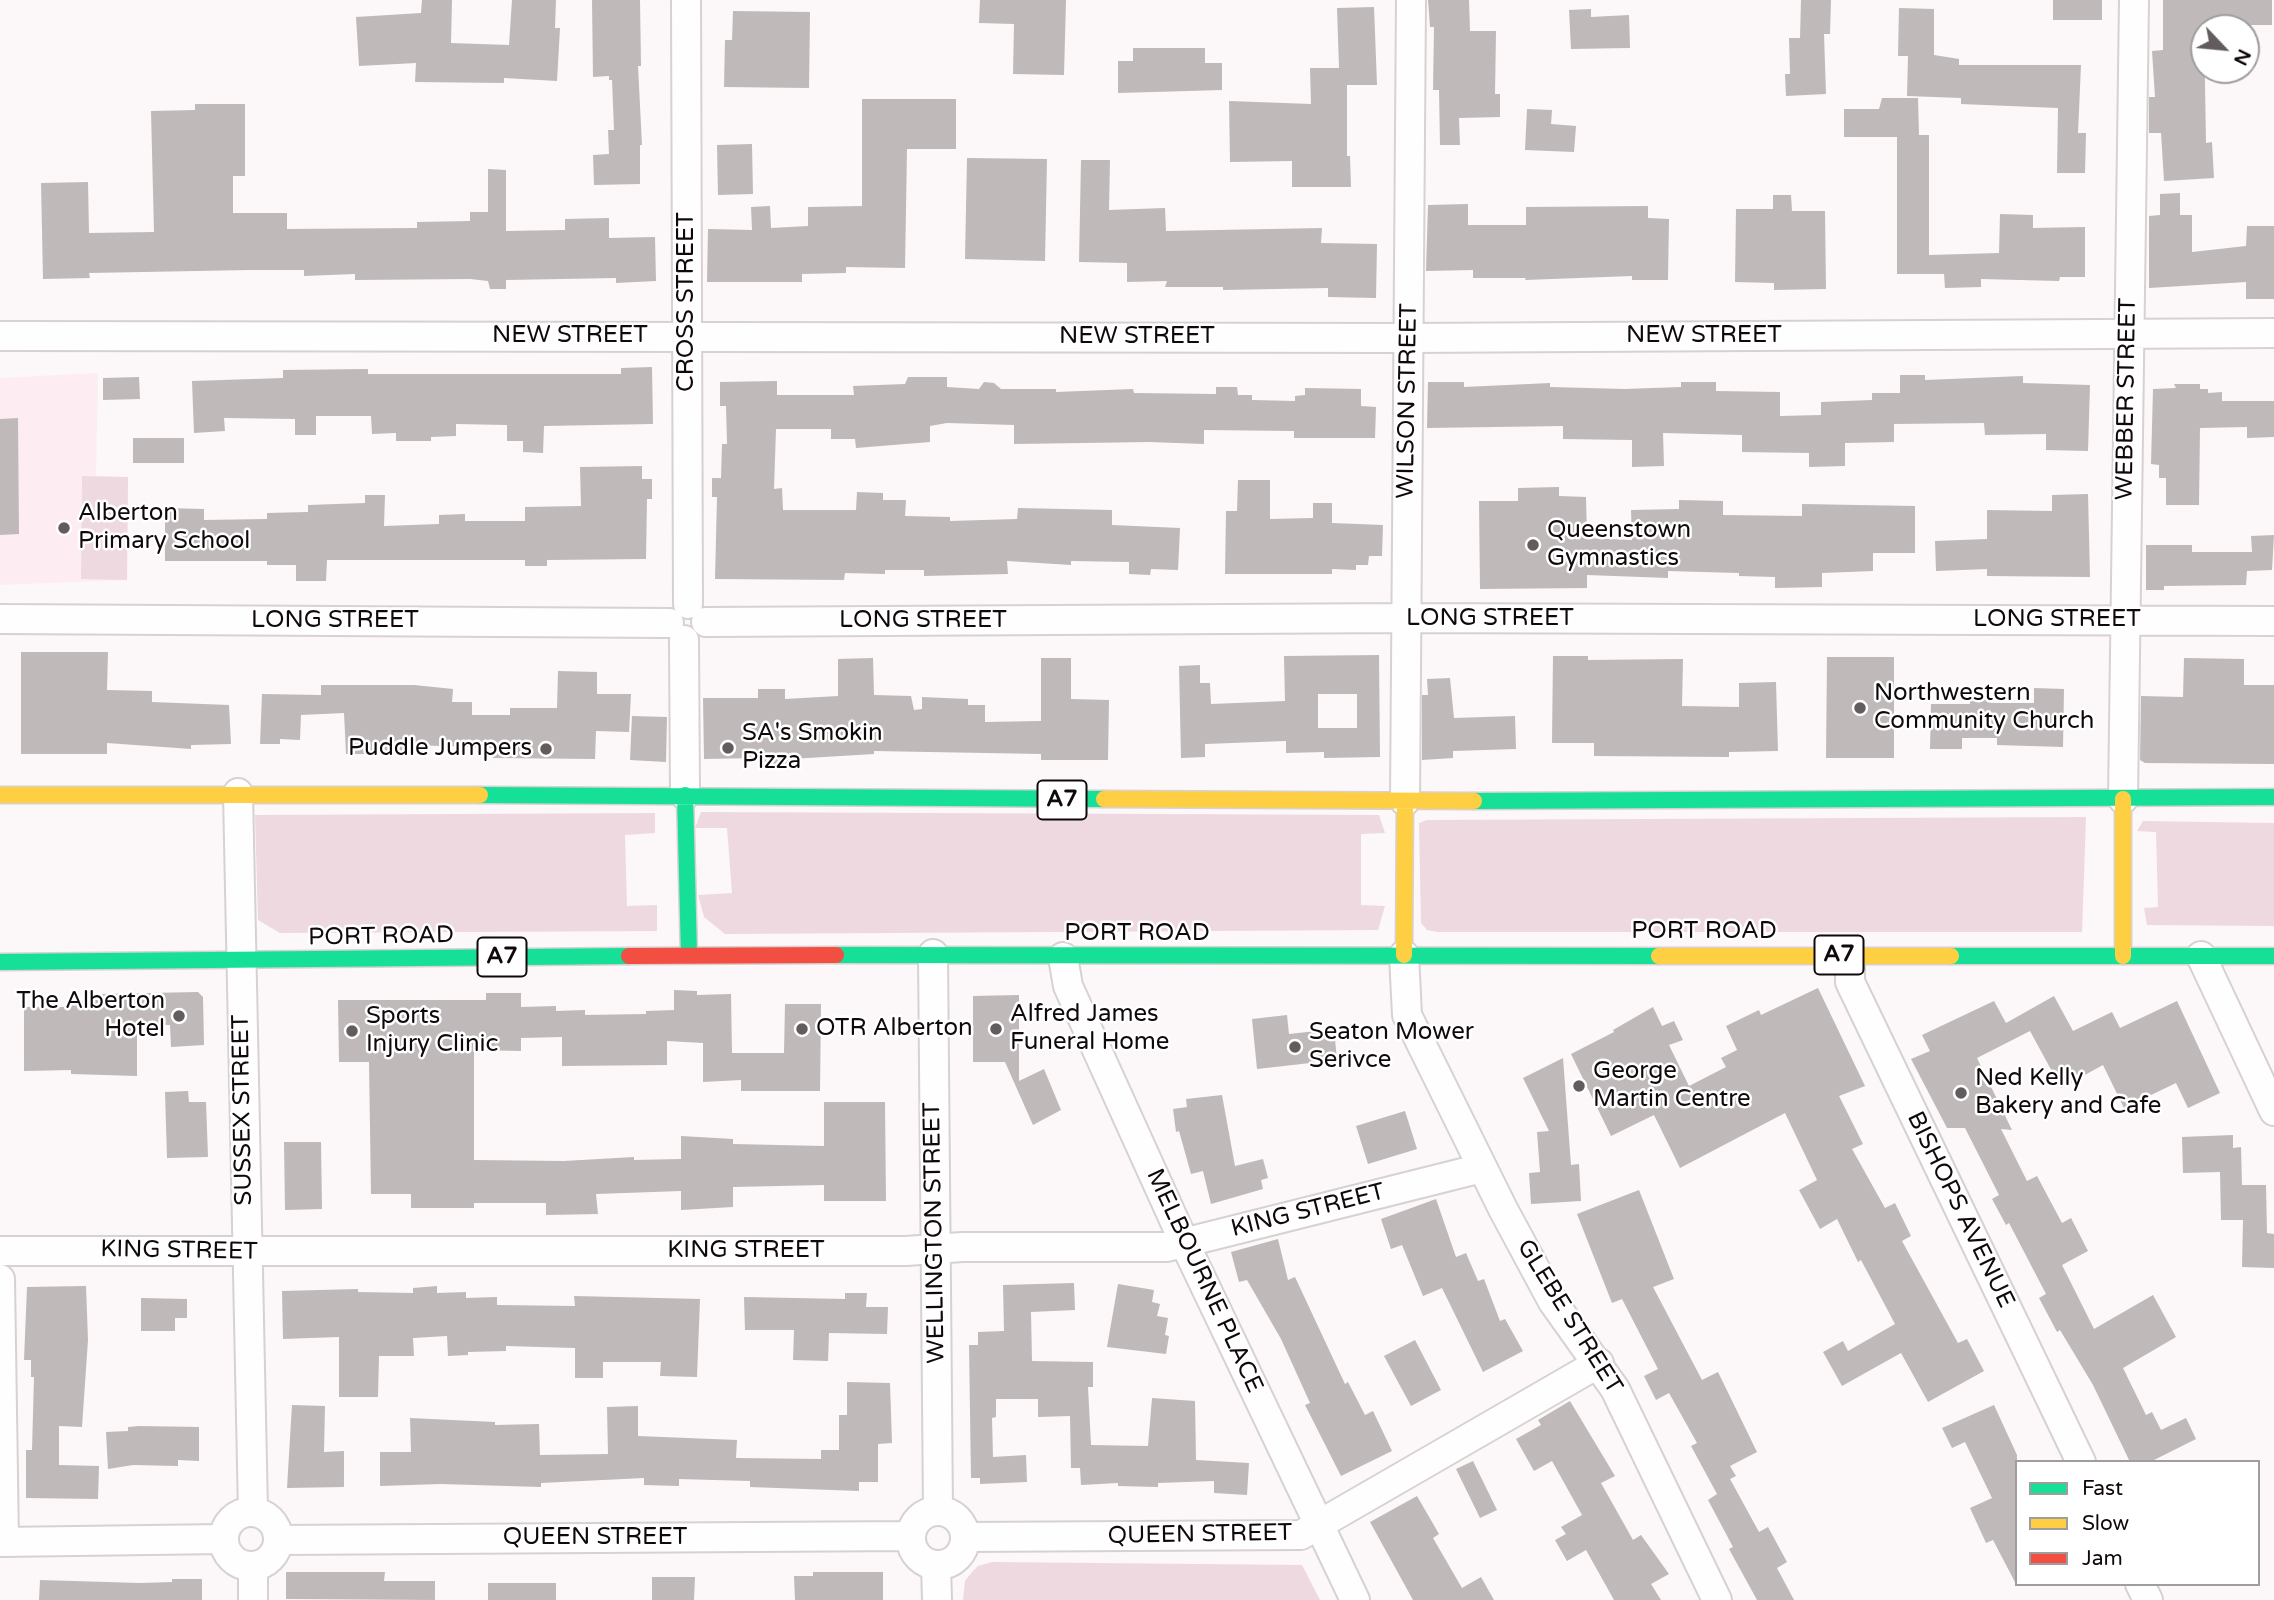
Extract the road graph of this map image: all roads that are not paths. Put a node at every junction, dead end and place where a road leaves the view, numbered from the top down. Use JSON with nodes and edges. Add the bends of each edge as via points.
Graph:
{"nodes":[{"id":1,"x":686,"y":0,"type":"edge"},
{"id":2,"x":1411,"y":0,"type":"edge"},
{"id":3,"x":2134,"y":0,"type":"edge"},
{"id":4,"x":2274,"y":333,"type":"edge"},
{"id":5,"x":2128,"y":334,"type":"junction"},
{"id":6,"x":0,"y":336,"type":"edge"},
{"id":7,"x":687,"y":336,"type":"junction"},
{"id":8,"x":1409,"y":338,"type":"junction"},
{"id":9,"x":0,"y":618,"type":"edge"},
{"id":10,"x":1405,"y":618,"type":"junction"},
{"id":11,"x":2125,"y":620,"type":"junction"},
{"id":12,"x":2274,"y":621,"type":"edge"},
{"id":13,"x":687,"y":622,"type":"junction"},
{"id":14,"x":238,"y":793,"type":"junction"},
{"id":15,"x":0,"y":795,"type":"edge"},
{"id":16,"x":685,"y":795,"type":"junction"},
{"id":17,"x":2274,"y":797,"type":"edge"},
{"id":18,"x":2123,"y":799,"type":"junction"},
{"id":19,"x":1405,"y":801,"type":"junction"},
{"id":20,"x":933,"y":954,"type":"junction"},
{"id":21,"x":689,"y":955,"type":"junction"},
{"id":22,"x":1404,"y":955,"type":"junction"},
{"id":23,"x":1850,"y":955,"type":"junction"},
{"id":24,"x":2123,"y":956,"type":"junction"},
{"id":25,"x":2201,"y":956,"type":"junction"},
{"id":26,"x":2274,"y":956,"type":"edge"},
{"id":27,"x":1063,"y":957,"type":"junction"},
{"id":28,"x":241,"y":961,"type":"junction"},
{"id":29,"x":0,"y":962,"type":"edge"},
{"id":30,"x":2274,"y":1111,"type":"edge"},
{"id":31,"x":1482,"y":1168,"type":"junction"},
{"id":32,"x":1184,"y":1242,"type":"junction"},
{"id":33,"x":935,"y":1249,"type":"junction"},
{"id":34,"x":0,"y":1251,"type":"edge"},
{"id":35,"x":247,"y":1252,"type":"junction"},
{"id":36,"x":0,"y":1279,"type":"edge"},
{"id":37,"x":1599,"y":1363,"type":"junction"},
{"id":38,"x":2080,"y":1460,"type":"edge"},
{"id":39,"x":938,"y":1511,"type":"junction"},
{"id":40,"x":253,"y":1512,"type":"junction"},
{"id":41,"x":1320,"y":1524,"type":"junction"},
{"id":42,"x":911,"y":1536,"type":"junction"},
{"id":43,"x":965,"y":1537,"type":"junction"},
{"id":44,"x":224,"y":1539,"type":"junction"},
{"id":45,"x":278,"y":1540,"type":"junction"},
{"id":46,"x":2,"y":1542,"type":"edge"},
{"id":47,"x":936,"y":1565,"type":"junction"},
{"id":48,"x":253,"y":1567,"type":"junction"},
{"id":49,"x":253,"y":1600,"type":"edge"},
{"id":50,"x":937,"y":1600,"type":"edge"},
{"id":51,"x":1355,"y":1600,"type":"edge"},
{"id":52,"x":1717,"y":1600,"type":"edge"}],
"edges":[{"from":1,"to":7,"type":"street","name":"CROSS STREET"},
{"from":2,"to":8,"type":"street","name":"WILSON STREET"},
{"from":3,"to":5,"type":"street","name":"WEBBER STREET"},
{"from":4,"to":5,"type":"street","name":"NEW STREET"},
{"from":5,"to":8,"type":"street","name":"NEW STREET"},
{"from":5,"to":11,"type":"street","name":"WEBBER STREET"},
{"from":6,"to":7,"type":"street","name":"NEW STREET"},
{"from":7,"to":8,"type":"street","name":"NEW STREET"},
{"from":7,"to":13,"type":"street","name":"CROSS STREET"},
{"from":8,"to":10,"type":"street","name":"WILSON STREET"},
{"from":9,"to":13,"type":"street","name":"LONG STREET"},
{"from":10,"to":11,"type":"street","name":"LONG STREET"},
{"from":10,"to":13,"type":"street","name":"LONG STREET"},
{"from":10,"to":19,"type":"street","name":"WILSON STREET"},
{"from":11,"to":12,"type":"street","name":"LONG STREET"},
{"from":11,"to":18,"type":"street","name":"WEBBER STREET"},
{"from":13,"to":16,"type":"street","name":"CROSS STREET"},
{"from":14,"to":15,"type":"highway","number":"A7"},
{"from":14,"to":16,"type":"highway","number":"A7"},
{"from":14,"to":28,"type":"street","name":"SUSSEX STREET"},
{"from":16,"to":19,"type":"highway","number":"A7"},
{"from":16,"to":21,"type":"highway"},
{"from":17,"to":18,"type":"highway","number":"A7"},
{"from":18,"to":19,"type":"highway","number":"A7"},
{"from":18,"to":24,"type":"highway"},
{"from":19,"to":22,"type":"highway"},
{"from":20,"to":21,"type":"highway","name":"PORT ROAD","number":"A7"},
{"from":20,"to":27,"type":"highway","name":"PORT ROAD","number":"A7"},
{"from":20,"to":33,"type":"street","name":"WELLINGTON STREET"},
{"from":21,"to":28,"type":"highway","name":"PORT ROAD","number":"A7"},
{"from":22,"to":23,"type":"highway","name":"PORT ROAD","number":"A7"},
{"from":22,"to":27,"type":"highway","name":"PORT ROAD","number":"A7"},
{"from":22,"to":31,"type":"street","name":"GLEBE STREET","via":[[1407,1015]]},
{"from":23,"to":24,"type":"highway","name":"PORT ROAD","number":"A7"},
{"from":23,"to":38,"type":"street","name":"BISHOPS AVENUE","via":[[1850,982]]},
{"from":24,"to":25,"type":"highway","name":"PORT ROAD","number":"A7"},
{"from":25,"to":26,"type":"highway","name":"PORT ROAD","number":"A7"},
{"from":25,"to":30,"type":"street"},
{"from":27,"to":32,"type":"street","name":"MELBOURNE PLACE","via":[[1068,986]]},
{"from":28,"to":29,"type":"highway","name":"PORT ROAD","number":"A7"},
{"from":28,"to":35,"type":"street","name":"SUSSEX STREET"},
{"from":31,"to":32,"type":"street","name":"KING STREET"},
{"from":31,"to":37,"type":"street","name":"GLEBE STREET","via":[[1553,1302]]},
{"from":32,"to":33,"type":"street","name":"KING STREET","via":[[1167,1247]]},
{"from":32,"to":41,"type":"street","name":"MELBOURNE PLACE"},
{"from":33,"to":35,"type":"street","name":"KING STREET"},
{"from":33,"to":39,"type":"street","name":"WELLINGTON STREET"},
{"from":34,"to":35,"type":"street","name":"KING STREET"},
{"from":35,"to":40,"type":"street","name":"SUSSEX STREET"},
{"from":36,"to":46,"type":"street"},
{"from":37,"to":41,"type":"street","name":"QUEEN STREET"},
{"from":37,"to":52,"type":"street","name":"GLEBE STREET"},
{"from":39,"to":42,"type":"street","via":[[922,1515]]},
{"from":39,"to":43,"type":"street","via":[[953,1516]]},
{"from":40,"to":44,"type":"street","via":[[236,1517]]},
{"from":40,"to":45,"type":"street","via":[[268,1518]]},
{"from":41,"to":43,"type":"street","name":"QUEEN STREET","via":[[1301,1535]]},
{"from":41,"to":51,"type":"street","name":"MELBOURNE PLACE"},
{"from":42,"to":45,"type":"street","name":"QUEEN STREET"},
{"from":42,"to":47,"type":"street","via":[[920,1559]]},
{"from":43,"to":47,"type":"street","via":[[953,1560]]},
{"from":44,"to":46,"type":"street"},
{"from":44,"to":48,"type":"street","via":[[229,1556]]},
{"from":45,"to":48,"type":"street","via":[[274,1555]]},
{"from":47,"to":50,"type":"street"},
{"from":48,"to":49,"type":"street"}]}
